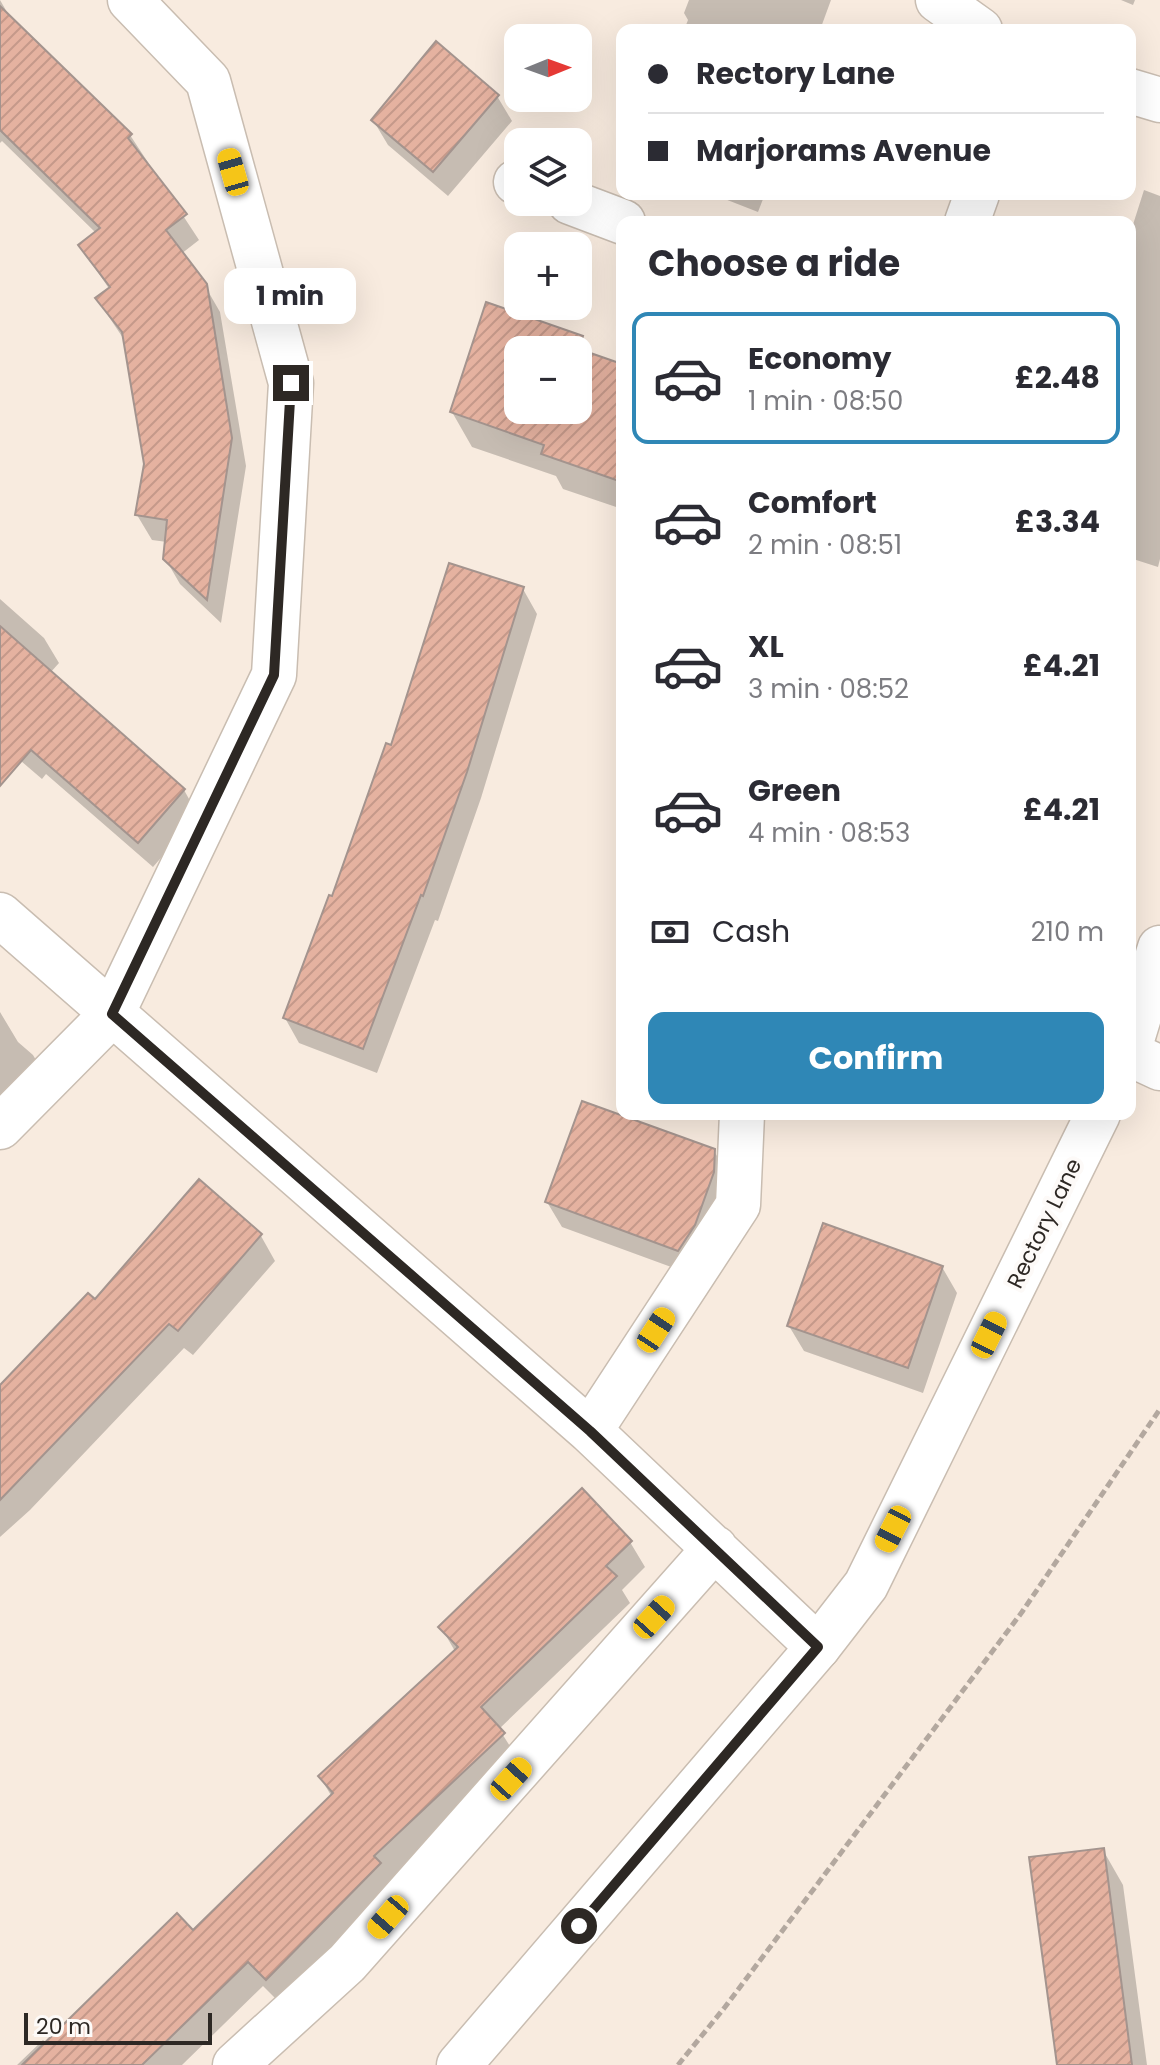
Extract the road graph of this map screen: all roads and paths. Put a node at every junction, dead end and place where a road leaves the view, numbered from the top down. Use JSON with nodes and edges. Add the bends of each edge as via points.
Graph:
{"nodes":[{"id":1,"x":130,"y":0,"type":"edge"},
{"id":2,"x":938,"y":0,"type":"edge"},
{"id":3,"x":972,"y":24,"type":"edge"},
{"id":4,"x":1136,"y":93,"type":"edge"},
{"id":5,"x":1160,"y":100,"type":"edge"},
{"id":6,"x":592,"y":210,"type":"edge"},
{"id":7,"x":616,"y":219,"type":"edge"},
{"id":8,"x":0,"y":915,"type":"edge"},
{"id":9,"x":1160,"y":948,"type":"edge"},
{"id":10,"x":112,"y":1014,"type":"junction"},
{"id":11,"x":1136,"y":1026,"type":"edge"},
{"id":12,"x":1136,"y":1057,"type":"edge"},
{"id":13,"x":1160,"y":1068,"type":"edge"},
{"id":14,"x":742,"y":1120,"type":"edge"},
{"id":15,"x":1095,"y":1120,"type":"edge"},
{"id":16,"x":0,"y":1127,"type":"edge"},
{"id":17,"x":1160,"y":1409,"type":"edge"},
{"id":18,"x":590,"y":1431,"type":"junction"},
{"id":19,"x":715,"y":1548,"type":"junction"},
{"id":20,"x":818,"y":1647,"type":"junction"},
{"id":21,"x":235,"y":2065,"type":"edge"},
{"id":22,"x":459,"y":2065,"type":"edge"},
{"id":23,"x":678,"y":2065,"type":"edge"}],
"edges":[{"from":1,"to":10,"type":"street","via":[[208,81],[291,383],[274,675]]},
{"from":2,"to":3,"type":"street"},
{"from":4,"to":5,"type":"street"},
{"from":6,"to":7,"type":"street"},
{"from":8,"to":10,"type":"street"},
{"from":9,"to":11,"type":"street"},
{"from":10,"to":16,"type":"street"},
{"from":10,"to":18,"type":"street"},
{"from":12,"to":13,"type":"street"},
{"from":14,"to":18,"type":"street","via":[[738,1205]]},
{"from":15,"to":20,"type":"street","name":"Rectory Lane","via":[[866,1585]]},
{"from":17,"to":23,"type":"path","via":[[1022,1612]]},
{"from":18,"to":19,"type":"street"},
{"from":19,"to":20,"type":"street"},
{"from":19,"to":21,"type":"street","via":[[347,1963]]},
{"from":20,"to":22,"type":"street","name":"Rectory Lane"}]}
